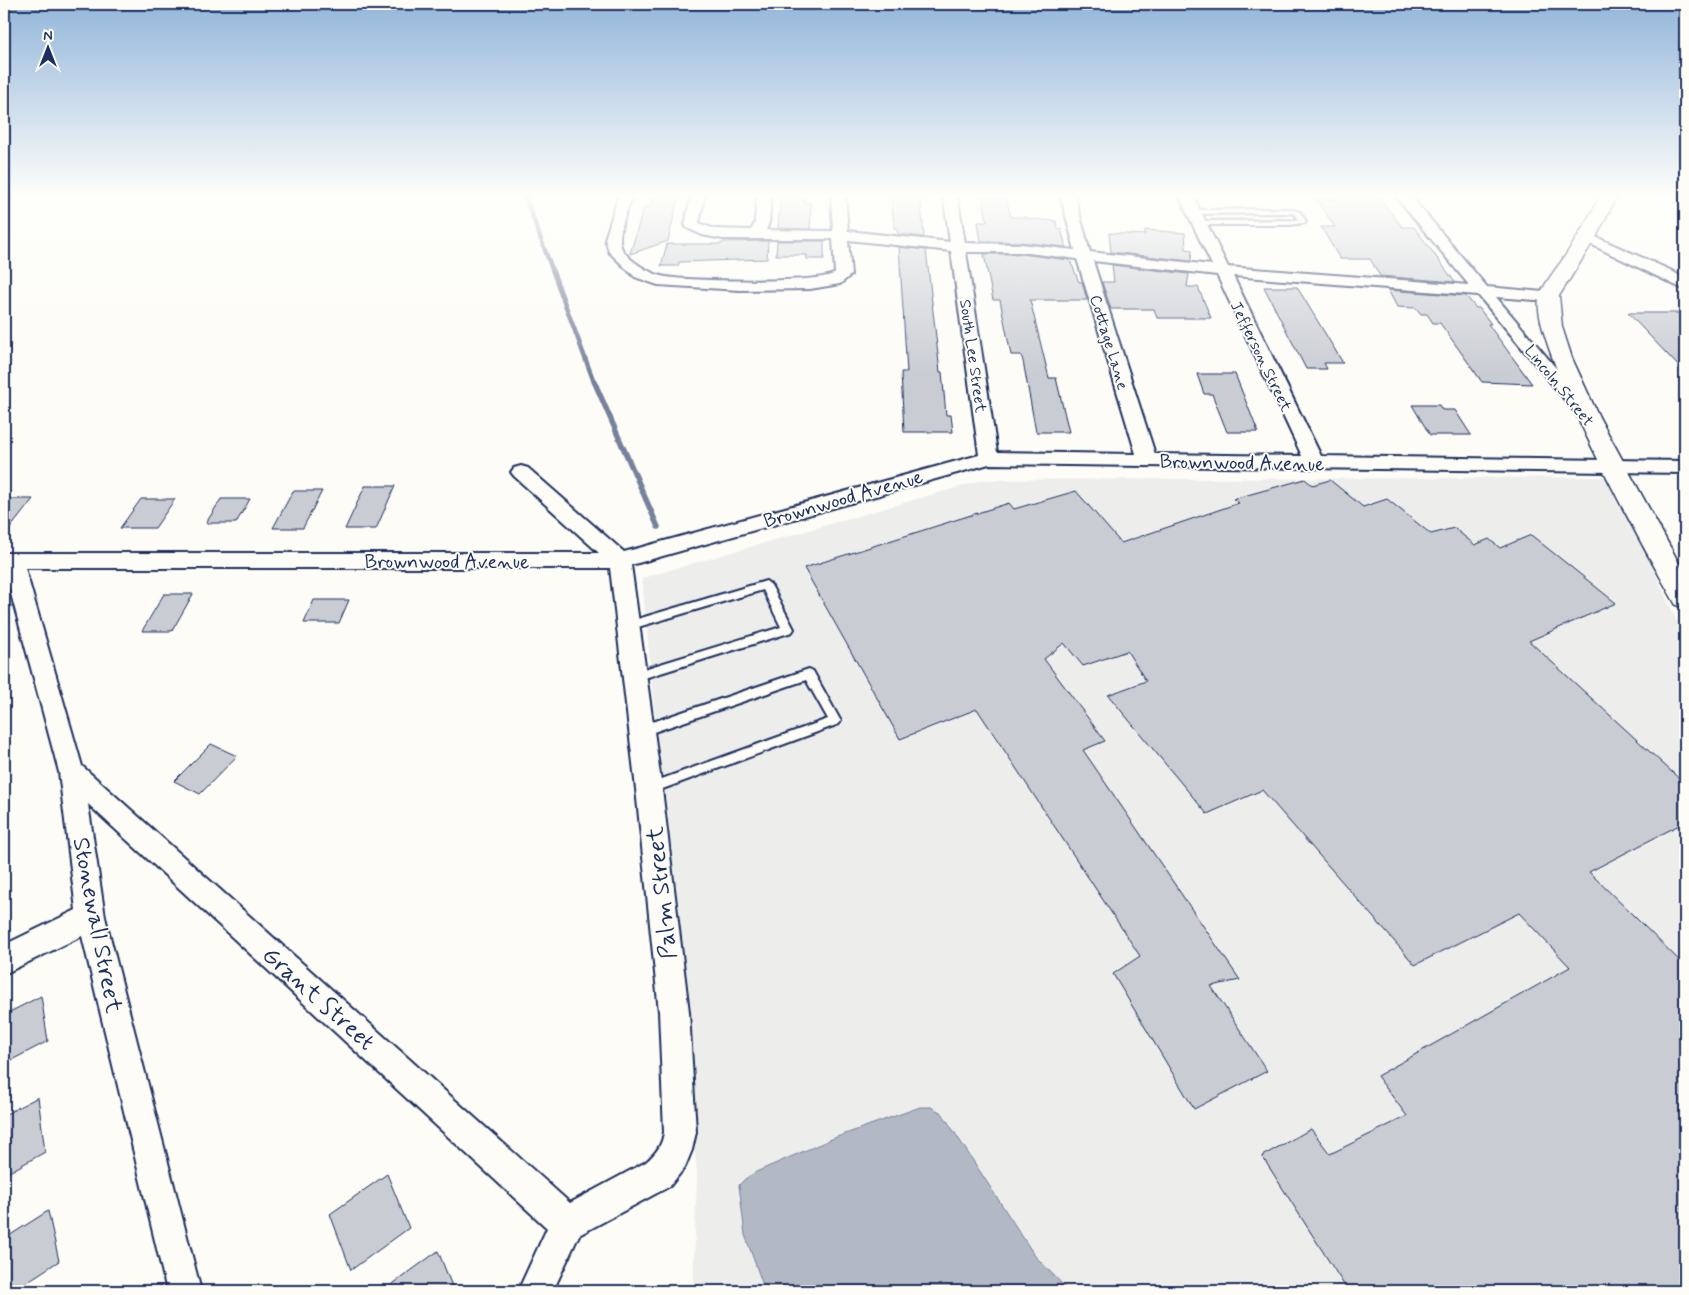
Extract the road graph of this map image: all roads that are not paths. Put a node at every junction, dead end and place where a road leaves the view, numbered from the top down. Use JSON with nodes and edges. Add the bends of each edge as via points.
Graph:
{"nodes":[{"id":1,"x":619,"y":254,"type":"edge"},
{"id":2,"x":842,"y":254,"type":"edge"},
{"id":3,"x":959,"y":254,"type":"edge"},
{"id":4,"x":1079,"y":254,"type":"edge"},
{"id":5,"x":1213,"y":254,"type":"edge"},
{"id":6,"x":1452,"y":254,"type":"edge"},
{"id":7,"x":1576,"y":254,"type":"edge"},
{"id":8,"x":1625,"y":254,"type":"edge"},
{"id":9,"x":1084,"y":255,"type":"junction"},
{"id":10,"x":1221,"y":271,"type":"junction"},
{"id":11,"x":1685,"y":284,"type":"edge"},
{"id":12,"x":1483,"y":292,"type":"junction"},
{"id":13,"x":1550,"y":296,"type":"junction"},
{"id":14,"x":1588,"y":417,"type":"junction"},
{"id":15,"x":989,"y":458,"type":"junction"},
{"id":16,"x":1148,"y":461,"type":"junction"},
{"id":17,"x":1315,"y":463,"type":"junction"},
{"id":18,"x":1616,"y":467,"type":"junction"},
{"id":19,"x":1685,"y":467,"type":"edge"},
{"id":20,"x":521,"y":472,"type":"dead end"},
{"id":21,"x":8,"y":560,"type":"edge"},
{"id":22,"x":620,"y":561,"type":"junction"},
{"id":23,"x":1685,"y":598,"type":"edge"},
{"id":24,"x":628,"y":626,"type":"junction"},
{"id":25,"x":635,"y":676,"type":"junction"},
{"id":26,"x":642,"y":731,"type":"junction"},
{"id":27,"x":71,"y":772,"type":"junction"},
{"id":28,"x":649,"y":789,"type":"junction"},
{"id":29,"x":91,"y":917,"type":"junction"},
{"id":30,"x":4,"y":960,"type":"edge"},
{"id":31,"x":567,"y":1224,"type":"junction"},
{"id":32,"x":184,"y":1291,"type":"edge"},
{"id":33,"x":535,"y":1291,"type":"edge"}],
"edges":[{"from":1,"to":2,"type":"street","via":[[640,274],[664,282],[738,285],[835,281],[843,275]]},
{"from":3,"to":15,"type":"street","name":"South Lee Street"},
{"from":4,"to":9,"type":"street"},
{"from":5,"to":10,"type":"street","name":"Jefferson Street"},
{"from":6,"to":12,"type":"street","name":"Lincoln Street"},
{"from":7,"to":13,"type":"street"},
{"from":8,"to":11,"type":"street"},
{"from":9,"to":10,"type":"street"},
{"from":9,"to":16,"type":"street","name":"Cottage Lane"},
{"from":10,"to":12,"type":"street"},
{"from":10,"to":17,"type":"street","name":"Jefferson Street"},
{"from":12,"to":13,"type":"street"},
{"from":12,"to":14,"type":"street","name":"Lincoln Street"},
{"from":13,"to":14,"type":"street","via":[[1552,327]]},
{"from":14,"to":18,"type":"street","name":"Lincoln Street"},
{"from":15,"to":16,"type":"street","name":"Brownwood Avenue"},
{"from":15,"to":22,"type":"street","name":"Brownwood Avenue"},
{"from":16,"to":17,"type":"street","name":"Brownwood Avenue"},
{"from":17,"to":18,"type":"street","name":"Brownwood Avenue"},
{"from":18,"to":19,"type":"street","name":"Brownwood Avenue"},
{"from":18,"to":23,"type":"street","name":"Lincoln Street"},
{"from":20,"to":22,"type":"street"},
{"from":21,"to":22,"type":"street","name":"Brownwood Avenue"},
{"from":21,"to":27,"type":"street","name":"Stonewall Street"},
{"from":22,"to":24,"type":"street","name":"Palm Street"},
{"from":24,"to":25,"type":"street","name":"Palm Street"},
{"from":24,"to":25,"type":"lane","via":[[766,585],[788,629]]},
{"from":25,"to":26,"type":"street","name":"Palm Street"},
{"from":26,"to":28,"type":"street","name":"Palm Street"},
{"from":26,"to":28,"type":"lane","via":[[809,674],[835,721]]},
{"from":27,"to":29,"type":"street","name":"Stonewall Street"},
{"from":27,"to":31,"type":"street","name":"Grant Street"},
{"from":28,"to":31,"type":"street","name":"Palm Street","via":[[674,1012],[680,1132],[677,1149],[670,1163],[658,1174]]},
{"from":29,"to":30,"type":"street"},
{"from":29,"to":32,"type":"street","name":"Stonewall Street"},
{"from":31,"to":33,"type":"street"}]}
